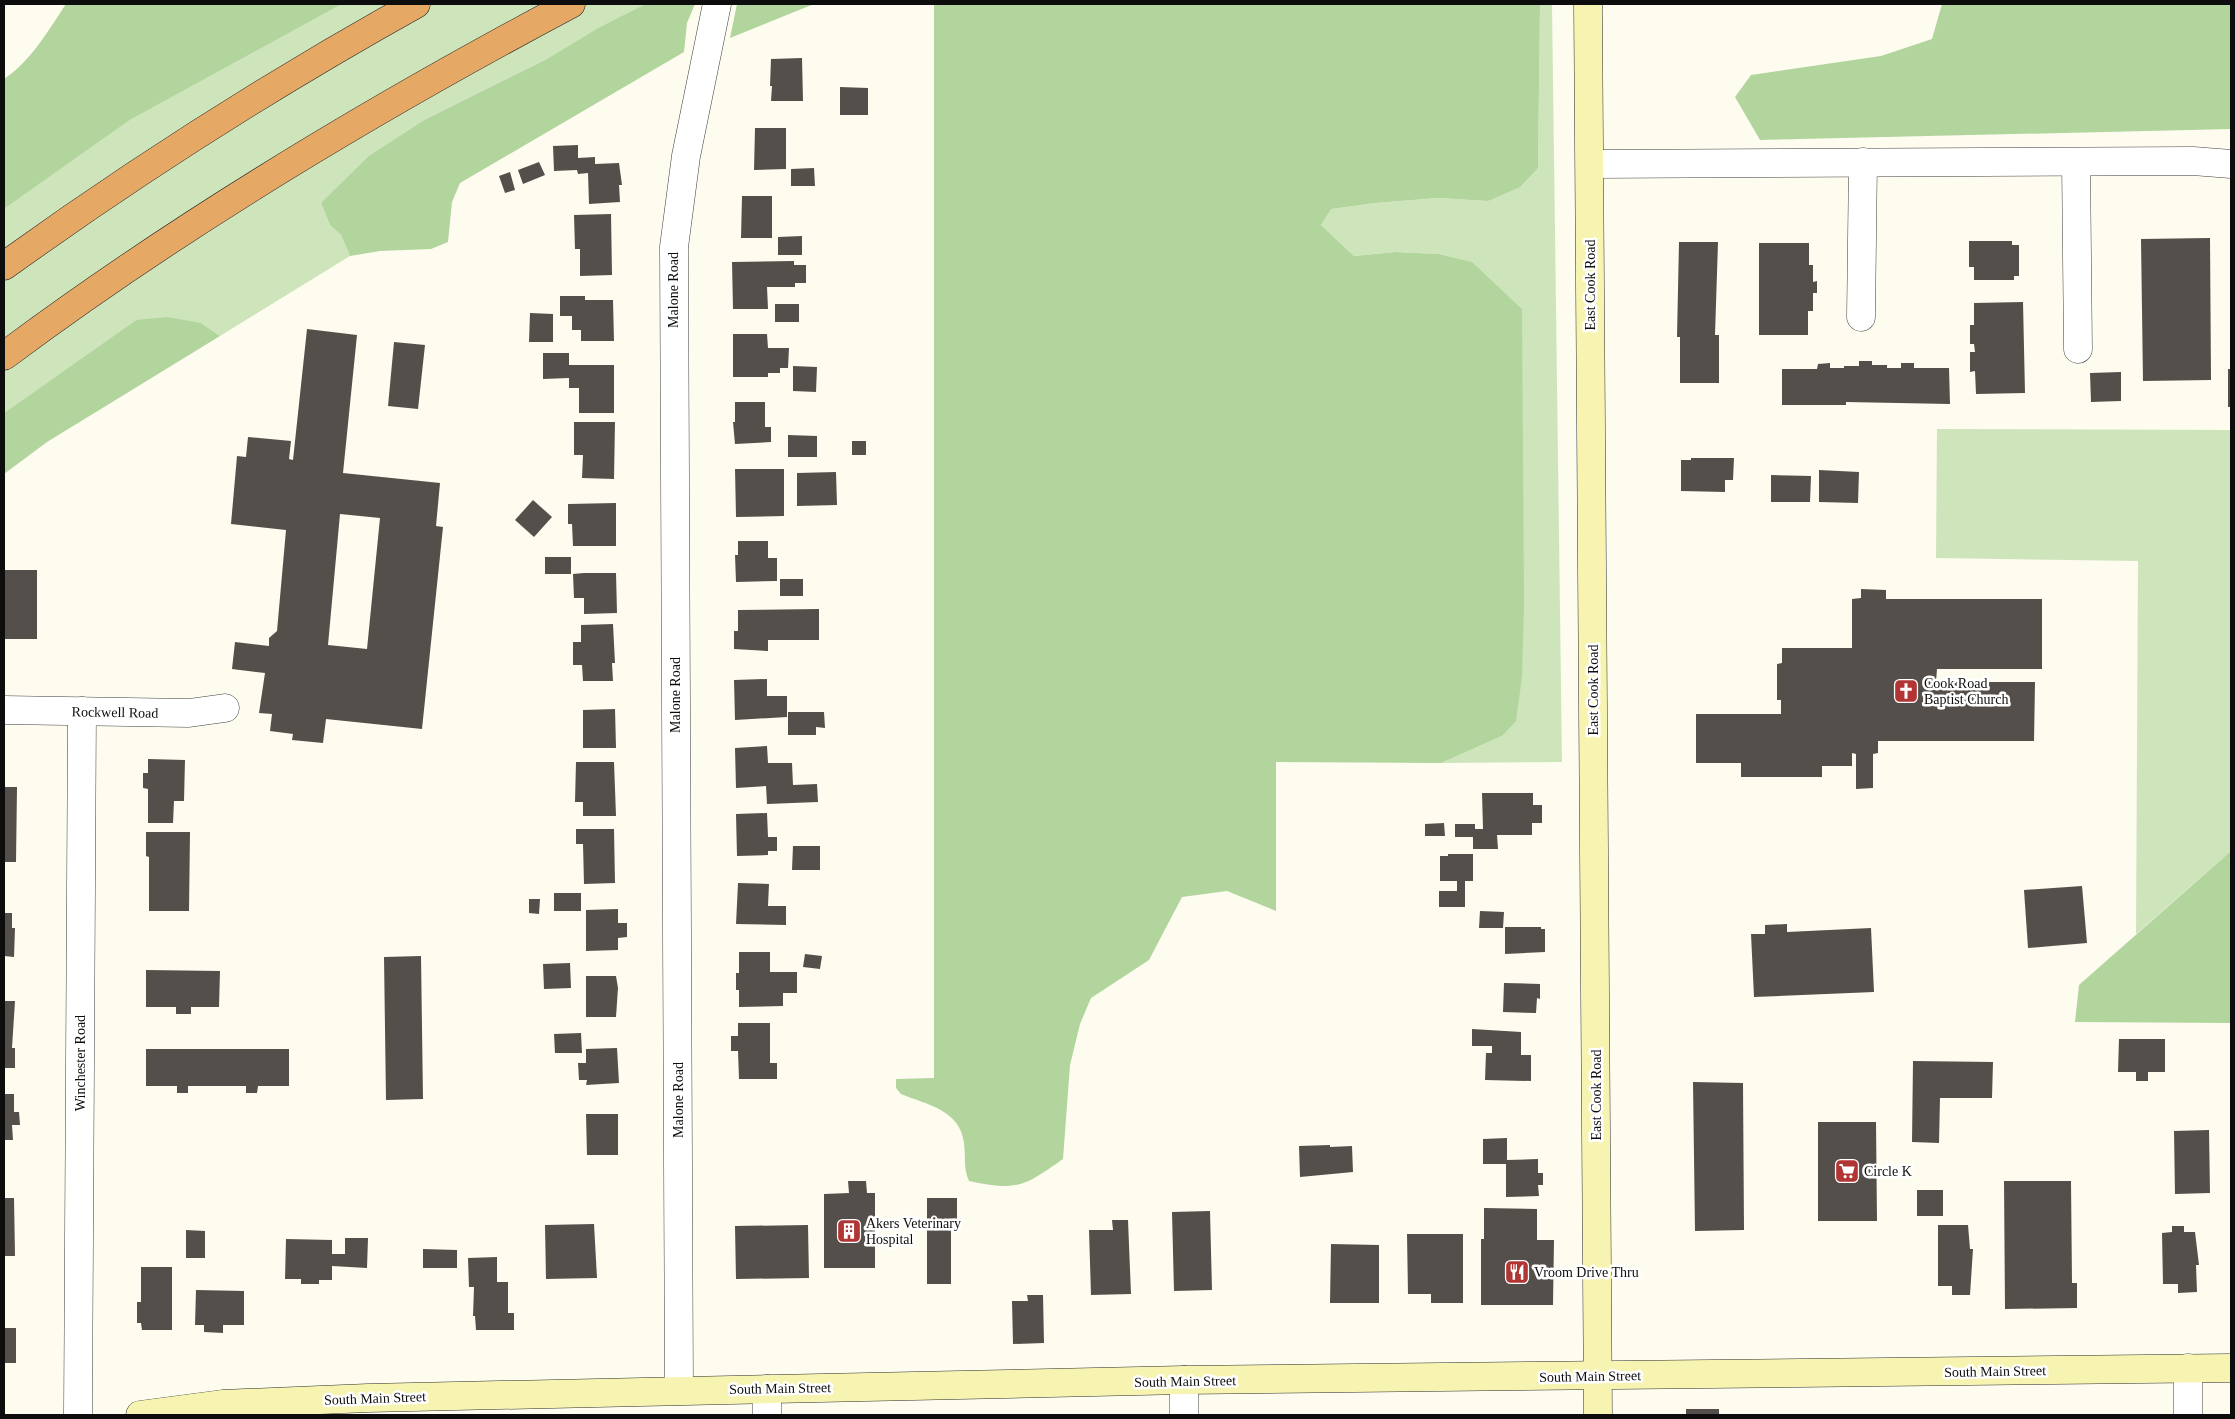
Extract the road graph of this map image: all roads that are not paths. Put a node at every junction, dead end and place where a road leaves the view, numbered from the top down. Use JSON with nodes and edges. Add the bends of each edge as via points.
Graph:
{"nodes":[{"id":1,"x":416,"y":4,"type":"edge"},
{"id":2,"x":571,"y":4,"type":"edge"},
{"id":3,"x":1588,"y":4,"type":"edge"},
{"id":4,"x":716,"y":16,"type":"edge"},
{"id":5,"x":1863,"y":162,"type":"junction"},
{"id":6,"x":2076,"y":162,"type":"junction"},
{"id":7,"x":1590,"y":164,"type":"junction"},
{"id":8,"x":2231,"y":164,"type":"edge"},
{"id":9,"x":4,"y":266,"type":"edge"},
{"id":10,"x":1861,"y":318,"type":"dead end"},
{"id":11,"x":2078,"y":349,"type":"dead end"},
{"id":12,"x":4,"y":356,"type":"edge"},
{"id":13,"x":225,"y":708,"type":"dead end"},
{"id":14,"x":4,"y":710,"type":"edge"},
{"id":15,"x":82,"y":711,"type":"junction"},
{"id":16,"x":2188,"y":1368,"type":"junction"},
{"id":17,"x":2231,"y":1368,"type":"edge"},
{"id":18,"x":1597,"y":1376,"type":"junction"},
{"id":19,"x":1184,"y":1380,"type":"junction"},
{"id":20,"x":679,"y":1390,"type":"junction"},
{"id":21,"x":767,"y":1402,"type":"edge"},
{"id":22,"x":78,"y":1415,"type":"edge"},
{"id":23,"x":140,"y":1415,"type":"edge"},
{"id":24,"x":1184,"y":1415,"type":"edge"},
{"id":25,"x":1598,"y":1415,"type":"edge"},
{"id":26,"x":2188,"y":1415,"type":"edge"}],
"edges":[{"from":1,"to":9,"type":"highway","via":[[212,126],[102,197]]},
{"from":2,"to":12,"type":"highway","via":[[401,98],[239,196]]},
{"from":3,"to":7,"type":"street","name":"East Cook Road"},
{"from":4,"to":20,"type":"street","name":"Malone Road","via":[[686,156],[674,247]]},
{"from":5,"to":6,"type":"street"},
{"from":5,"to":7,"type":"street"},
{"from":5,"to":10,"type":"street"},
{"from":6,"to":8,"type":"street","via":[[2193,161]]},
{"from":6,"to":11,"type":"street"},
{"from":7,"to":18,"type":"street","name":"East Cook Road"},
{"from":13,"to":15,"type":"street","name":"Rockwell Road","via":[[189,713]]},
{"from":14,"to":15,"type":"street","name":"Rockwell Road"},
{"from":15,"to":22,"type":"street","name":"Winchester Road"},
{"from":16,"to":17,"type":"street","name":"South Main Street"},
{"from":16,"to":18,"type":"street","name":"South Main Street"},
{"from":16,"to":26,"type":"street"},
{"from":18,"to":19,"type":"street","name":"South Main Street"},
{"from":18,"to":25,"type":"street","name":"East Cook Road"},
{"from":19,"to":21,"type":"street","name":"South Main Street"},
{"from":19,"to":24,"type":"street"},
{"from":20,"to":21,"type":"street","name":"South Main Street"},
{"from":20,"to":23,"type":"street","name":"South Main Street","via":[[268,1401]]}]}
